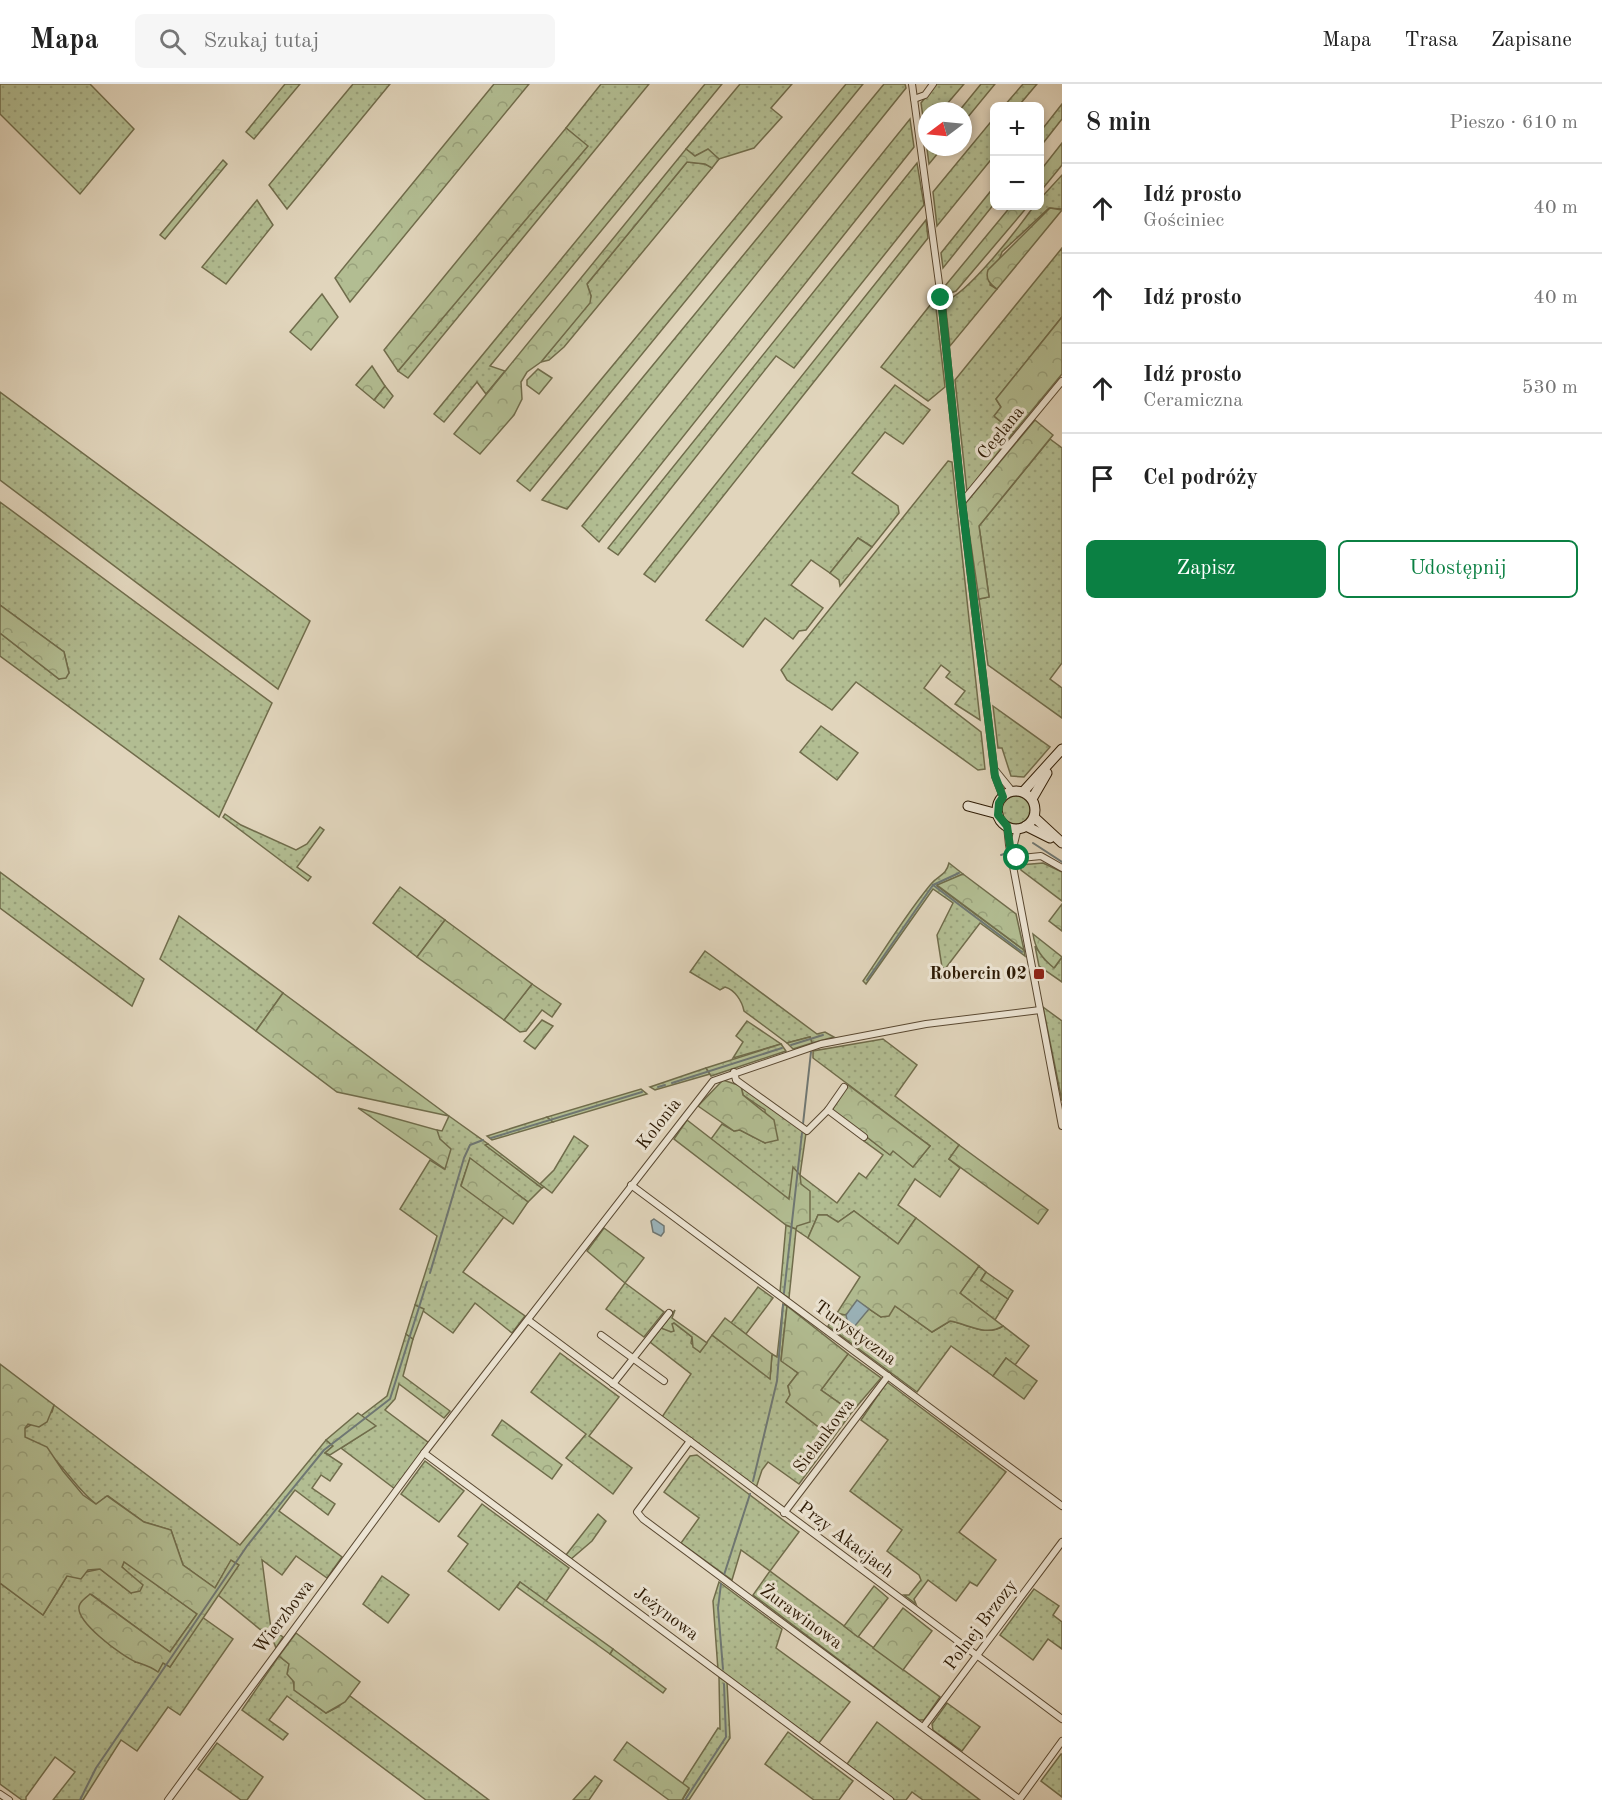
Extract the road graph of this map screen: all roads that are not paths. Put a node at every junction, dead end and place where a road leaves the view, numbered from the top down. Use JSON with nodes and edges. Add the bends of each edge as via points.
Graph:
{"nodes":[{"id":1,"x":912,"y":84,"type":"edge"},
{"id":2,"x":933,"y":84,"type":"edge"},
{"id":3,"x":914,"y":99,"type":"junction"},
{"id":4,"x":1062,"y":381,"type":"edge"},
{"id":5,"x":962,"y":502,"type":"junction"},
{"id":6,"x":1062,"y":749,"type":"edge"},
{"id":7,"x":1050,"y":765,"type":"junction"},
{"id":8,"x":995,"y":769,"type":"junction"},
{"id":9,"x":1018,"y":791,"type":"junction"},
{"id":10,"x":1032,"y":799,"type":"junction"},
{"id":11,"x":1001,"y":800,"type":"junction"},
{"id":12,"x":998,"y":814,"type":"junction"},
{"id":13,"x":1034,"y":817,"type":"junction"},
{"id":14,"x":1007,"y":826,"type":"junction"},
{"id":15,"x":1022,"y":827,"type":"junction"},
{"id":16,"x":1061,"y":843,"type":"edge"},
{"id":17,"x":1011,"y":857,"type":"junction"},
{"id":18,"x":1062,"y":868,"type":"edge"},
{"id":19,"x":1041,"y":1010,"type":"junction"},
{"id":20,"x":734,"y":1072,"type":"junction"},
{"id":21,"x":844,"y":1087,"type":"dead end"},
{"id":22,"x":828,"y":1110,"type":"junction"},
{"id":23,"x":1062,"y":1126,"type":"edge"},
{"id":24,"x":864,"y":1137,"type":"dead end"},
{"id":25,"x":631,"y":1185,"type":"junction"},
{"id":26,"x":669,"y":1314,"type":"dead end"},
{"id":27,"x":528,"y":1320,"type":"junction"},
{"id":28,"x":601,"y":1335,"type":"dead end"},
{"id":29,"x":633,"y":1359,"type":"junction"},
{"id":30,"x":888,"y":1376,"type":"junction"},
{"id":31,"x":664,"y":1381,"type":"dead end"},
{"id":32,"x":613,"y":1384,"type":"junction"},
{"id":33,"x":690,"y":1441,"type":"junction"},
{"id":34,"x":424,"y":1453,"type":"junction"},
{"id":35,"x":1062,"y":1506,"type":"edge"},
{"id":36,"x":784,"y":1513,"type":"junction"},
{"id":37,"x":1062,"y":1542,"type":"edge"},
{"id":38,"x":977,"y":1656,"type":"junction"},
{"id":39,"x":1062,"y":1719,"type":"edge"},
{"id":40,"x":924,"y":1726,"type":"junction"},
{"id":41,"x":1062,"y":1741,"type":"edge"},
{"id":42,"x":0,"y":1794,"type":"edge"},
{"id":43,"x":1019,"y":1799,"type":"edge"},
{"id":44,"x":9,"y":1800,"type":"edge"},
{"id":45,"x":168,"y":1800,"type":"edge"},
{"id":46,"x":890,"y":1800,"type":"edge"}],
"edges":[{"from":1,"to":3,"type":"street"},
{"from":2,"to":3,"type":"street","via":[[925,95]]},
{"from":3,"to":5,"type":"street","via":[[941,298]]},
{"from":4,"to":5,"type":"street","name":"Ceglana"},
{"from":5,"to":8,"type":"street"},
{"from":6,"to":7,"type":"street"},
{"from":7,"to":9,"type":"street"},
{"from":7,"to":10,"type":"street"},
{"from":8,"to":9,"type":"street"},
{"from":8,"to":11,"type":"street"},
{"from":9,"to":10,"type":"street"},
{"from":9,"to":11,"type":"street"},
{"from":10,"to":13,"type":"street"},
{"from":11,"to":12,"type":"street"},
{"from":11,"to":12,"type":"street","via":[[968,806]]},
{"from":12,"to":14,"type":"street"},
{"from":13,"to":15,"type":"street"},
{"from":13,"to":16,"type":"street"},
{"from":14,"to":15,"type":"street"},
{"from":14,"to":17,"type":"street"},
{"from":15,"to":16,"type":"street"},
{"from":15,"to":17,"type":"street"},
{"from":17,"to":18,"type":"street","via":[[1041,856]]},
{"from":17,"to":19,"type":"street"},
{"from":19,"to":20,"type":"street","name":"Kolonia","via":[[926,1024],[821,1044]]},
{"from":19,"to":23,"type":"street"},
{"from":20,"to":22,"type":"street","via":[[736,1080],[805,1131],[810,1131]]},
{"from":20,"to":25,"type":"street","name":"Kolonia","via":[[707,1086]]},
{"from":21,"to":22,"type":"street"},
{"from":22,"to":24,"type":"street"},
{"from":25,"to":27,"type":"street","name":"Kolonia"},
{"from":25,"to":30,"type":"street","name":"Turystyczna"},
{"from":26,"to":29,"type":"street"},
{"from":27,"to":32,"type":"street","name":"Przy Akacjach"},
{"from":27,"to":34,"type":"street","name":"Kolonia"},
{"from":28,"to":29,"type":"street"},
{"from":29,"to":31,"type":"street"},
{"from":29,"to":32,"type":"street"},
{"from":30,"to":35,"type":"street","name":"Turystyczna"},
{"from":30,"to":36,"type":"street","name":"Sielankowa"},
{"from":32,"to":33,"type":"street","name":"Przy Akacjach"},
{"from":33,"to":36,"type":"street","name":"Przy Akacjach"},
{"from":33,"to":40,"type":"street","name":"Żurawinowa","via":[[637,1512]]},
{"from":34,"to":45,"type":"street","name":"Wierzbowa"},
{"from":34,"to":46,"type":"street","name":"Jeżynowa"},
{"from":36,"to":38,"type":"street","name":"Przy Akacjach"},
{"from":37,"to":38,"type":"street","name":"Polnej Brzozy"},
{"from":38,"to":39,"type":"street","name":"Przy Akacjach"},
{"from":38,"to":40,"type":"street","name":"Polnej Brzozy"},
{"from":40,"to":43,"type":"street","name":"Żurawinowa"},
{"from":41,"to":43,"type":"street"},
{"from":42,"to":44,"type":"street"}]}
